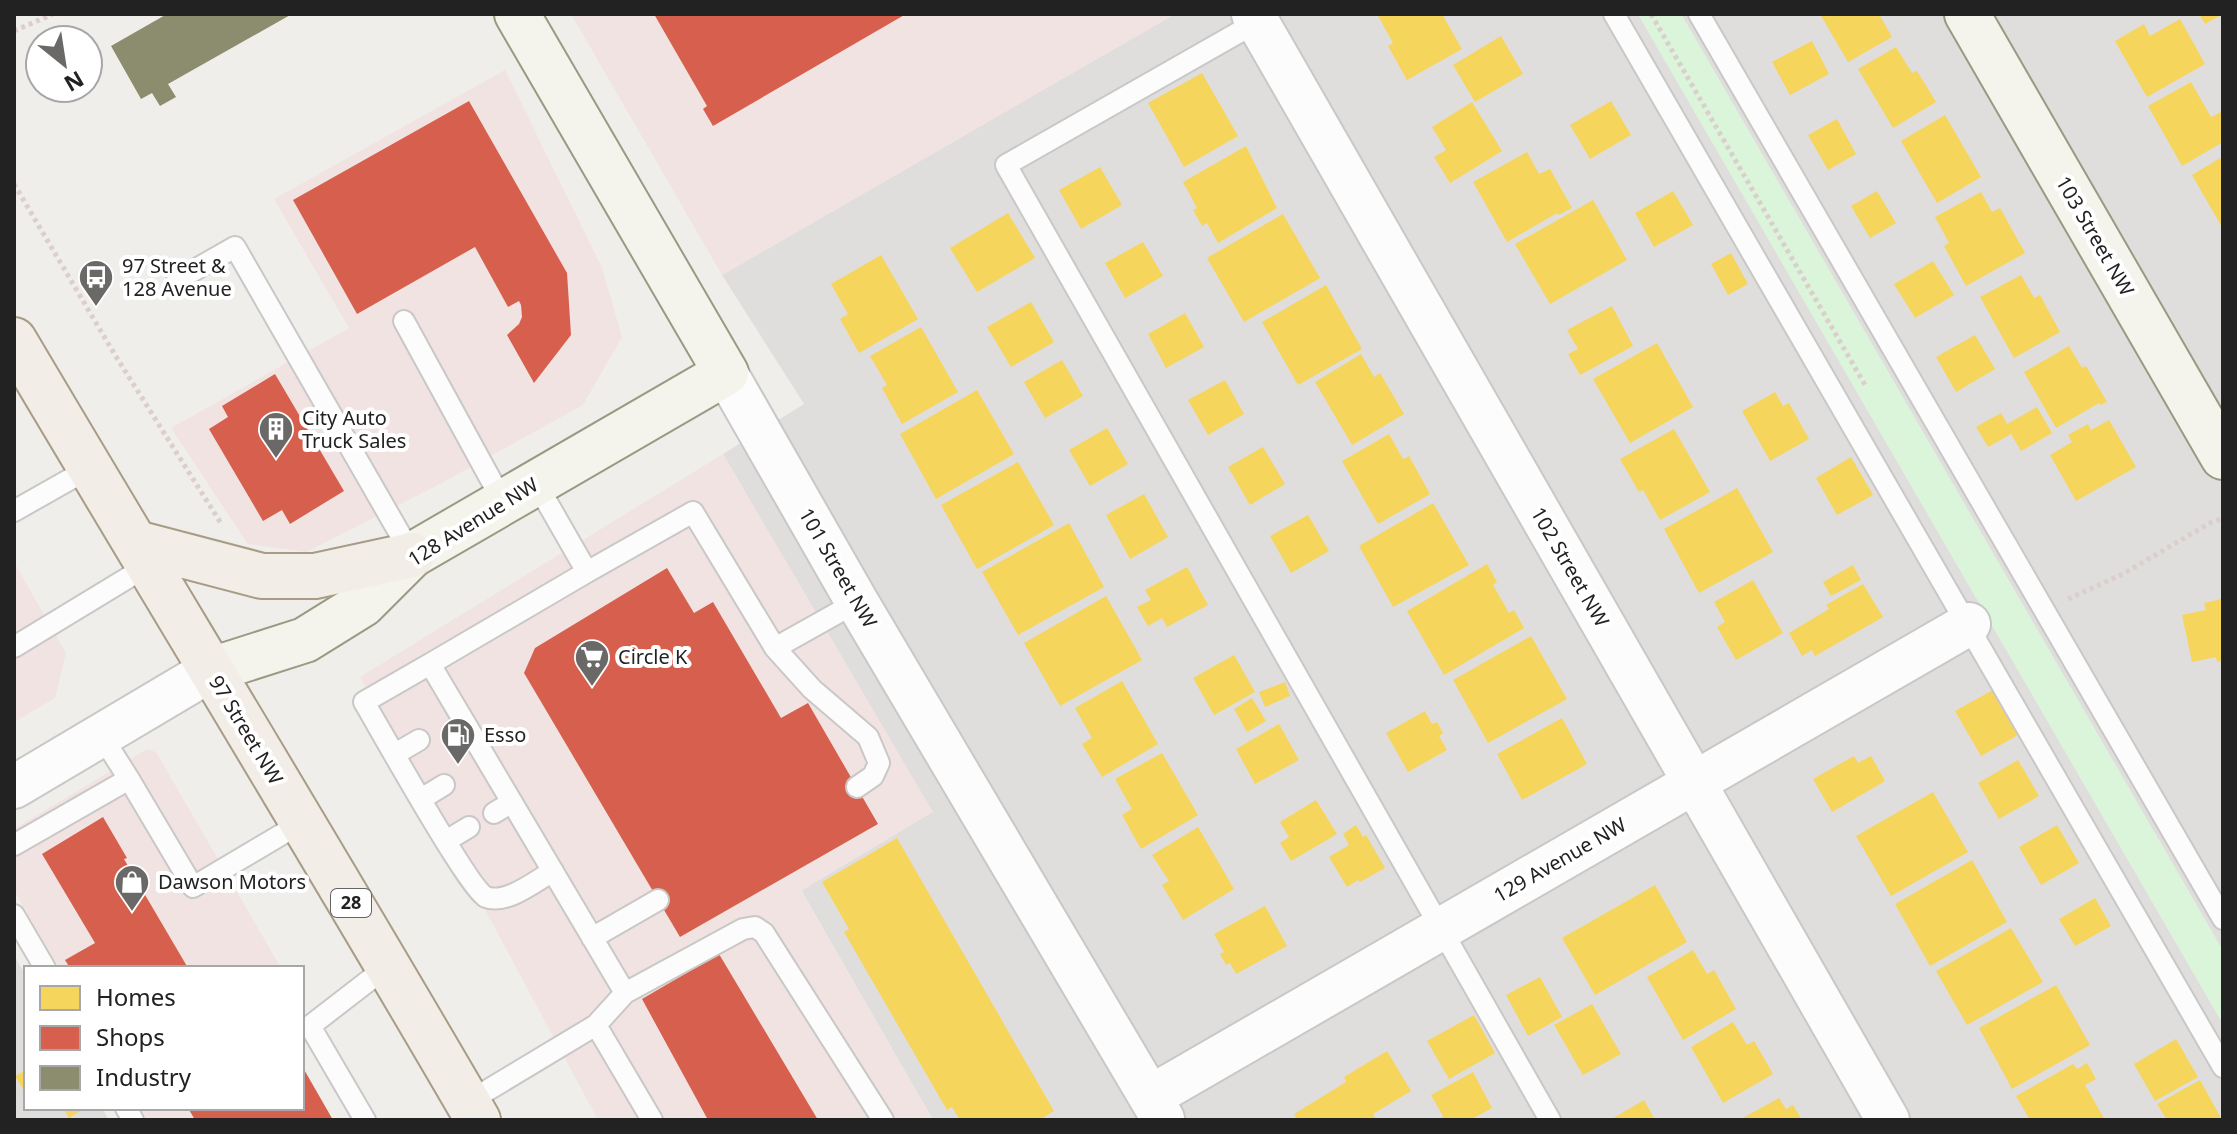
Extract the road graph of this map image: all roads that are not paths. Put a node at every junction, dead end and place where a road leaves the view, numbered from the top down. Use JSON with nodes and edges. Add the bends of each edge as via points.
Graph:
{"nodes":[{"id":1,"x":517,"y":14,"type":"edge"},
{"id":2,"x":1614,"y":14,"type":"edge"},
{"id":3,"x":1699,"y":14,"type":"edge"},
{"id":4,"x":1967,"y":14,"type":"edge"},
{"id":5,"x":1255,"y":18,"type":"edge"},
{"id":6,"x":177,"y":280,"type":"dead end"},
{"id":7,"x":404,"y":321,"type":"dead end"},
{"id":8,"x":14,"y":340,"type":"edge"},
{"id":9,"x":726,"y":373,"type":"junction"},
{"id":10,"x":2223,"y":457,"type":"edge"},
{"id":11,"x":90,"y":468,"type":"junction"},
{"id":12,"x":520,"y":492,"type":"junction"},
{"id":13,"x":14,"y":511,"type":"edge"},
{"id":14,"x":143,"y":554,"type":"junction"},
{"id":15,"x":412,"y":555,"type":"junction"},
{"id":16,"x":587,"y":572,"type":"junction"},
{"id":17,"x":857,"y":602,"type":"junction"},
{"id":18,"x":1969,"y":624,"type":"junction"},
{"id":19,"x":14,"y":647,"type":"edge"},
{"id":20,"x":775,"y":648,"type":"junction"},
{"id":21,"x":430,"y":664,"type":"junction"},
{"id":22,"x":216,"y":678,"type":"junction"},
{"id":23,"x":101,"y":735,"type":"junction"},
{"id":24,"x":419,"y":740,"type":"dead end"},
{"id":25,"x":395,"y":754,"type":"junction"},
{"id":26,"x":129,"y":779,"type":"junction"},
{"id":27,"x":1693,"y":783,"type":"junction"},
{"id":28,"x":444,"y":785,"type":"dead end"},
{"id":29,"x":14,"y":787,"type":"edge"},
{"id":30,"x":857,"y":787,"type":"dead end"},
{"id":31,"x":421,"y":799,"type":"junction"},
{"id":32,"x":512,"y":802,"type":"junction"},
{"id":33,"x":494,"y":813,"type":"dead end"},
{"id":34,"x":301,"y":823,"type":"junction"},
{"id":35,"x":469,"y":827,"type":"dead end"},
{"id":36,"x":446,"y":841,"type":"junction"},
{"id":37,"x":14,"y":845,"type":"edge"},
{"id":38,"x":553,"y":871,"type":"junction"},
{"id":39,"x":658,"y":900,"type":"dead end"},
{"id":40,"x":14,"y":915,"type":"edge"},
{"id":41,"x":2223,"y":919,"type":"edge"},
{"id":42,"x":1442,"y":929,"type":"junction"},
{"id":43,"x":592,"y":938,"type":"junction"},
{"id":44,"x":389,"y":965,"type":"junction"},
{"id":45,"x":44,"y":966,"type":"edge"},
{"id":46,"x":625,"y":993,"type":"junction"},
{"id":47,"x":596,"y":1025,"type":"junction"},
{"id":48,"x":2223,"y":1067,"type":"edge"},
{"id":49,"x":1157,"y":1108,"type":"edge"},
{"id":50,"x":473,"y":1111,"type":"edge"},
{"id":51,"x":365,"y":1120,"type":"edge"},
{"id":52,"x":652,"y":1120,"type":"edge"},
{"id":53,"x":883,"y":1120,"type":"edge"},
{"id":54,"x":1550,"y":1120,"type":"edge"},
{"id":55,"x":1888,"y":1120,"type":"edge"}],
"edges":[{"from":1,"to":9,"type":"street","name":"101 Street NW"},
{"from":2,"to":18,"type":"lane"},
{"from":3,"to":41,"type":"lane"},
{"from":4,"to":10,"type":"street","name":"103 Street NW"},
{"from":5,"to":27,"type":"street","name":"102 Street NW"},
{"from":5,"to":42,"type":"lane","via":[[1006,165]]},
{"from":6,"to":15,"type":"lane","via":[[235,247]]},
{"from":7,"to":12,"type":"lane"},
{"from":8,"to":11,"type":"main road","name":"97 Street NW"},
{"from":9,"to":12,"type":"street","name":"128 Avenue NW"},
{"from":9,"to":17,"type":"street","name":"101 Street NW"},
{"from":11,"to":13,"type":"lane"},
{"from":11,"to":14,"type":"main road","name":"97 Street NW"},
{"from":12,"to":15,"type":"street","name":"128 Avenue NW"},
{"from":12,"to":16,"type":"lane"},
{"from":14,"to":15,"type":"main road","via":[[262,576],[315,576]]},
{"from":14,"to":19,"type":"lane"},
{"from":14,"to":22,"type":"main road","name":"97 Street NW"},
{"from":15,"to":22,"type":"street","name":"128 Avenue NW","via":[[363,604],[305,640]]},
{"from":16,"to":20,"type":"lane","via":[[693,512]]},
{"from":16,"to":21,"type":"lane"},
{"from":17,"to":20,"type":"lane"},
{"from":17,"to":49,"type":"street","name":"101 Street NW"},
{"from":18,"to":27,"type":"street","name":"129 Avenue NW"},
{"from":18,"to":48,"type":"lane"},
{"from":20,"to":30,"type":"lane","via":[[812,689],[868,737],[879,763],[873,776]]},
{"from":21,"to":25,"type":"lane","via":[[364,702]]},
{"from":21,"to":32,"type":"lane","via":[[453,721],[479,765]]},
{"from":22,"to":23,"type":"street","name":"128 Avenue NW"},
{"from":22,"to":34,"type":"main road","name":"97 Street NW","number":"28"},
{"from":23,"to":26,"type":"lane"},
{"from":23,"to":29,"type":"street","name":"128 Avenue NW"},
{"from":24,"to":25,"type":"lane"},
{"from":25,"to":31,"type":"lane"},
{"from":26,"to":34,"type":"lane","via":[[193,887]]},
{"from":26,"to":37,"type":"lane"},
{"from":27,"to":42,"type":"street","name":"129 Avenue NW"},
{"from":27,"to":55,"type":"street","name":"102 Street NW"},
{"from":28,"to":31,"type":"lane"},
{"from":31,"to":36,"type":"lane"},
{"from":32,"to":33,"type":"lane"},
{"from":32,"to":38,"type":"lane"},
{"from":34,"to":44,"type":"main road","name":"97 Street NW","number":"28"},
{"from":35,"to":36,"type":"lane"},
{"from":36,"to":38,"type":"lane","via":[[485,897],[504,898]]},
{"from":38,"to":43,"type":"lane"},
{"from":39,"to":43,"type":"lane"},
{"from":40,"to":45,"type":"lane"},
{"from":42,"to":49,"type":"street","name":"129 Avenue NW"},
{"from":42,"to":54,"type":"lane"},
{"from":43,"to":46,"type":"lane"},
{"from":44,"to":50,"type":"main road","name":"97 Street NW","number":"28"},
{"from":44,"to":51,"type":"lane","via":[[310,1026]]},
{"from":46,"to":47,"type":"lane"},
{"from":46,"to":53,"type":"lane","via":[[755,927],[764,933]]},
{"from":47,"to":50,"type":"lane"},
{"from":47,"to":52,"type":"lane"}]}
